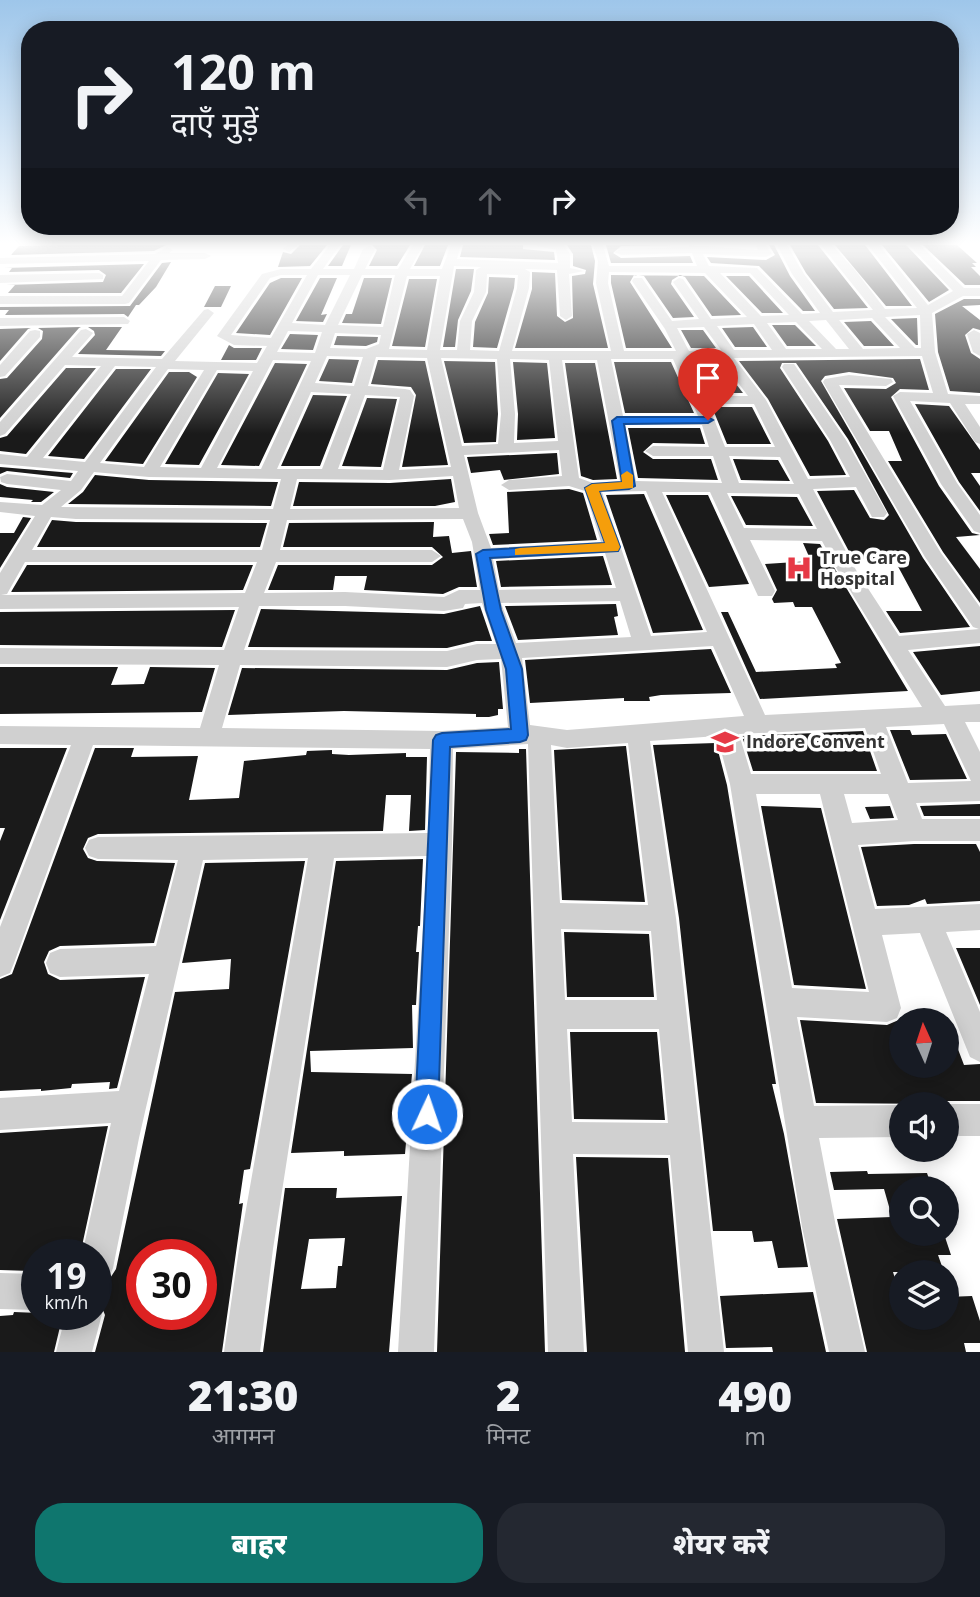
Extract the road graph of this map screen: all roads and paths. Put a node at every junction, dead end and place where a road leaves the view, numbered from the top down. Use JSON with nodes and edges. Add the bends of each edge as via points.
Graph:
{"nodes":[{"id":1,"x":244,"y":308,"type":"edge"},
{"id":2,"x":294,"y":308,"type":"edge"},
{"id":3,"x":340,"y":308,"type":"edge"},
{"id":4,"x":394,"y":308,"type":"edge"},
{"id":5,"x":441,"y":308,"type":"edge"},
{"id":6,"x":473,"y":308,"type":"edge"},
{"id":7,"x":518,"y":308,"type":"edge"},
{"id":8,"x":566,"y":308,"type":"edge"},
{"id":9,"x":605,"y":308,"type":"edge"},
{"id":10,"x":656,"y":308,"type":"edge"},
{"id":11,"x":698,"y":308,"type":"edge"},
{"id":12,"x":745,"y":308,"type":"edge"},
{"id":13,"x":790,"y":308,"type":"edge"},
{"id":14,"x":823,"y":308,"type":"edge"},
{"id":15,"x":875,"y":308,"type":"edge"},
{"id":16,"x":924,"y":308,"type":"edge"},
{"id":17,"x":931,"y":308,"type":"edge"},
{"id":18,"x":926,"y":311,"type":"junction"},
{"id":19,"x":208,"y":313,"type":"dead end"},
{"id":20,"x":879,"y":314,"type":"junction"},
{"id":21,"x":566,"y":316,"type":"dead end"},
{"id":22,"x":829,"y":316,"type":"junction"},
{"id":23,"x":799,"y":318,"type":"junction"},
{"id":24,"x":755,"y":319,"type":"junction"},
{"id":25,"x":124,"y":321,"type":"dead end"},
{"id":26,"x":0,"y":322,"type":"edge"},
{"id":27,"x":708,"y":322,"type":"junction"},
{"id":28,"x":668,"y":325,"type":"junction"},
{"id":29,"x":284,"y":327,"type":"junction"},
{"id":30,"x":329,"y":330,"type":"junction"},
{"id":31,"x":389,"y":331,"type":"junction"},
{"id":32,"x":86,"y":333,"type":"dead end"},
{"id":33,"x":35,"y":334,"type":"dead end"},
{"id":34,"x":974,"y":334,"type":"dead end"},
{"id":35,"x":370,"y":351,"type":"junction"},
{"id":36,"x":831,"y":351,"type":"junction"},
{"id":37,"x":859,"y":352,"type":"junction"},
{"id":38,"x":911,"y":352,"type":"junction"},
{"id":39,"x":928,"y":352,"type":"junction"},
{"id":40,"x":980,"y":352,"type":"edge"},
{"id":41,"x":433,"y":353,"type":"junction"},
{"id":42,"x":320,"y":354,"type":"junction"},
{"id":43,"x":463,"y":354,"type":"junction"},
{"id":44,"x":269,"y":355,"type":"junction"},
{"id":45,"x":503,"y":355,"type":"junction"},
{"id":46,"x":610,"y":355,"type":"junction"},
{"id":47,"x":728,"y":355,"type":"junction"},
{"id":48,"x":555,"y":356,"type":"junction"},
{"id":49,"x":682,"y":356,"type":"junction"},
{"id":50,"x":786,"y":360,"type":"junction"},
{"id":51,"x":62,"y":361,"type":"junction"},
{"id":52,"x":111,"y":362,"type":"junction"},
{"id":53,"x":165,"y":364,"type":"junction"},
{"id":54,"x":213,"y":366,"type":"junction"},
{"id":55,"x":0,"y":373,"type":"edge"},
{"id":56,"x":886,"y":382,"type":"dead end"},
{"id":57,"x":306,"y":387,"type":"junction"},
{"id":58,"x":360,"y":390,"type":"junction"},
{"id":59,"x":948,"y":398,"type":"junction"},
{"id":60,"x":699,"y":400,"type":"junction"},
{"id":61,"x":759,"y":400,"type":"junction"},
{"id":62,"x":980,"y":400,"type":"edge"},
{"id":63,"x":708,"y":420,"type":"junction"},
{"id":64,"x":617,"y":421,"type":"junction"},
{"id":65,"x":0,"y":431,"type":"edge"},
{"id":66,"x":980,"y":439,"type":"edge"},
{"id":67,"x":566,"y":445,"type":"junction"},
{"id":68,"x":506,"y":446,"type":"junction"},
{"id":69,"x":454,"y":451,"type":"junction"},
{"id":70,"x":653,"y":451,"type":"dead end"},
{"id":71,"x":720,"y":451,"type":"junction"},
{"id":72,"x":786,"y":452,"type":"junction"},
{"id":73,"x":0,"y":459,"type":"edge"},
{"id":74,"x":33,"y":460,"type":"junction"},
{"id":75,"x":879,"y":463,"type":"junction"},
{"id":76,"x":852,"y":464,"type":"junction"},
{"id":77,"x":90,"y":466,"type":"junction"},
{"id":78,"x":460,"y":471,"type":"junction"},
{"id":79,"x":149,"y":472,"type":"junction"},
{"id":80,"x":206,"y":474,"type":"junction"},
{"id":81,"x":267,"y":474,"type":"junction"},
{"id":82,"x":328,"y":474,"type":"junction"},
{"id":83,"x":290,"y":475,"type":"junction"},
{"id":84,"x":390,"y":475,"type":"junction"},
{"id":85,"x":7,"y":480,"type":"dead end"},
{"id":86,"x":572,"y":481,"type":"junction"},
{"id":87,"x":862,"y":482,"type":"junction"},
{"id":88,"x":509,"y":485,"type":"dead end"},
{"id":89,"x":75,"y":486,"type":"junction"},
{"id":90,"x":629,"y":486,"type":"junction"},
{"id":91,"x":805,"y":486,"type":"junction"},
{"id":92,"x":652,"y":487,"type":"junction"},
{"id":93,"x":724,"y":487,"type":"junction"},
{"id":94,"x":592,"y":488,"type":"junction"},
{"id":95,"x":0,"y":508,"type":"edge"},
{"id":96,"x":47,"y":510,"type":"junction"},
{"id":97,"x":469,"y":513,"type":"junction"},
{"id":98,"x":878,"y":513,"type":"dead end"},
{"id":99,"x":278,"y":514,"type":"junction"},
{"id":100,"x":980,"y":527,"type":"edge"},
{"id":101,"x":738,"y":534,"type":"junction"},
{"id":102,"x":829,"y":534,"type":"junction"},
{"id":103,"x":613,"y":547,"type":"junction"},
{"id":104,"x":483,"y":554,"type":"junction"},
{"id":105,"x":19,"y":556,"type":"junction"},
{"id":106,"x":269,"y":556,"type":"junction"},
{"id":107,"x":432,"y":556,"type":"dead end"},
{"id":108,"x":0,"y":589,"type":"edge"},
{"id":109,"x":980,"y":589,"type":"edge"},
{"id":110,"x":957,"y":590,"type":"junction"},
{"id":111,"x":765,"y":591,"type":"dead end"},
{"id":112,"x":628,"y":594,"type":"junction"},
{"id":113,"x":490,"y":595,"type":"junction"},
{"id":114,"x":253,"y":601,"type":"junction"},
{"id":115,"x":0,"y":602,"type":"edge"},
{"id":116,"x":980,"y":622,"type":"edge"},
{"id":117,"x":980,"y":636,"type":"edge"},
{"id":118,"x":719,"y":638,"type":"junction"},
{"id":119,"x":893,"y":644,"type":"junction"},
{"id":120,"x":644,"y":645,"type":"junction"},
{"id":121,"x":509,"y":650,"type":"junction"},
{"id":122,"x":233,"y":655,"type":"junction"},
{"id":123,"x":0,"y":656,"type":"edge"},
{"id":124,"x":980,"y":713,"type":"edge"},
{"id":125,"x":944,"y":714,"type":"junction"},
{"id":126,"x":872,"y":718,"type":"junction"},
{"id":127,"x":759,"y":725,"type":"junction"},
{"id":128,"x":725,"y":726,"type":"junction"},
{"id":129,"x":638,"y":733,"type":"junction"},
{"id":130,"x":529,"y":734,"type":"junction"},
{"id":131,"x":0,"y":735,"type":"edge"},
{"id":132,"x":85,"y":737,"type":"junction"},
{"id":133,"x":208,"y":738,"type":"junction"},
{"id":134,"x":442,"y":740,"type":"junction"},
{"id":135,"x":980,"y":776,"type":"edge"},
{"id":136,"x":742,"y":784,"type":"junction"},
{"id":137,"x":830,"y":786,"type":"junction"},
{"id":138,"x":897,"y":789,"type":"junction"},
{"id":139,"x":980,"y":791,"type":"edge"},
{"id":140,"x":914,"y":830,"type":"junction"},
{"id":141,"x":980,"y":830,"type":"edge"},
{"id":142,"x":842,"y":835,"type":"junction"},
{"id":143,"x":440,"y":844,"type":"junction"},
{"id":144,"x":323,"y":845,"type":"junction"},
{"id":145,"x":98,"y":848,"type":"dead end"},
{"id":146,"x":192,"y":849,"type":"junction"},
{"id":147,"x":547,"y":916,"type":"junction"},
{"id":148,"x":663,"y":918,"type":"junction"},
{"id":149,"x":980,"y":918,"type":"edge"},
{"id":150,"x":928,"y":920,"type":"junction"},
{"id":151,"x":864,"y":923,"type":"junction"},
{"id":152,"x":166,"y":960,"type":"junction"},
{"id":153,"x":0,"y":963,"type":"edge"},
{"id":154,"x":60,"y":963,"type":"dead end"},
{"id":155,"x":778,"y":1001,"type":"junction"},
{"id":156,"x":671,"y":1014,"type":"junction"},
{"id":157,"x":552,"y":1015,"type":"junction"},
{"id":158,"x":980,"y":1047,"type":"edge"},
{"id":159,"x":131,"y":1106,"type":"junction"},
{"id":160,"x":0,"y":1114,"type":"edge"},
{"id":161,"x":959,"y":1120,"type":"edge"},
{"id":162,"x":980,"y":1120,"type":"edge"},
{"id":163,"x":889,"y":1121,"type":"edge"},
{"id":164,"x":800,"y":1122,"type":"junction"},
{"id":165,"x":556,"y":1138,"type":"junction"},
{"id":166,"x":685,"y":1139,"type":"junction"},
{"id":167,"x":102,"y":1239,"type":"edge"},
{"id":168,"x":0,"y":1291,"type":"edge"},
{"id":169,"x":21,"y":1292,"type":"edge"},
{"id":170,"x":80,"y":1330,"type":"edge"},
{"id":171,"x":74,"y":1352,"type":"edge"},
{"id":172,"x":242,"y":1352,"type":"edge"},
{"id":173,"x":416,"y":1352,"type":"edge"},
{"id":174,"x":566,"y":1352,"type":"edge"},
{"id":175,"x":706,"y":1352,"type":"edge"},
{"id":176,"x":847,"y":1352,"type":"edge"}],
"edges":[{"from":1,"to":44,"type":"street","via":[[224,336]]},
{"from":2,"to":29,"type":"street"},
{"from":3,"to":30,"type":"street"},
{"from":4,"to":31,"type":"street"},
{"from":5,"to":41,"type":"street"},
{"from":6,"to":43,"type":"street"},
{"from":7,"to":45,"type":"street"},
{"from":8,"to":21,"type":"street"},
{"from":9,"to":46,"type":"street"},
{"from":10,"to":28,"type":"street"},
{"from":11,"to":27,"type":"street"},
{"from":12,"to":24,"type":"street"},
{"from":13,"to":23,"type":"street"},
{"from":14,"to":22,"type":"street"},
{"from":15,"to":20,"type":"street"},
{"from":16,"to":18,"type":"street"},
{"from":17,"to":18,"type":"street"},
{"from":18,"to":20,"type":"street"},
{"from":18,"to":39,"type":"street"},
{"from":19,"to":53,"type":"street"},
{"from":20,"to":22,"type":"street"},
{"from":20,"to":38,"type":"street"},
{"from":22,"to":23,"type":"street"},
{"from":22,"to":37,"type":"street"},
{"from":23,"to":24,"type":"street"},
{"from":23,"to":36,"type":"street"},
{"from":24,"to":27,"type":"street"},
{"from":24,"to":50,"type":"street"},
{"from":25,"to":26,"type":"street"},
{"from":27,"to":28,"type":"street"},
{"from":27,"to":47,"type":"street"},
{"from":28,"to":49,"type":"street"},
{"from":29,"to":30,"type":"street"},
{"from":29,"to":44,"type":"street"},
{"from":30,"to":31,"type":"street"},
{"from":30,"to":42,"type":"street"},
{"from":31,"to":35,"type":"street","via":[[385,346]]},
{"from":32,"to":51,"type":"street"},
{"from":33,"to":55,"type":"street"},
{"from":34,"to":40,"type":"street"},
{"from":35,"to":41,"type":"street"},
{"from":35,"to":42,"type":"street"},
{"from":35,"to":58,"type":"street"},
{"from":36,"to":37,"type":"street"},
{"from":36,"to":50,"type":"street"},
{"from":37,"to":38,"type":"street"},
{"from":38,"to":39,"type":"street"},
{"from":39,"to":59,"type":"street"},
{"from":41,"to":43,"type":"street"},
{"from":41,"to":69,"type":"street"},
{"from":42,"to":44,"type":"street"},
{"from":42,"to":57,"type":"street"},
{"from":43,"to":45,"type":"street"},
{"from":44,"to":54,"type":"street"},
{"from":44,"to":80,"type":"street"},
{"from":45,"to":48,"type":"street"},
{"from":45,"to":68,"type":"street"},
{"from":46,"to":48,"type":"street"},
{"from":46,"to":49,"type":"street"},
{"from":46,"to":64,"type":"street"},
{"from":47,"to":49,"type":"street"},
{"from":47,"to":50,"type":"street"},
{"from":47,"to":61,"type":"street"},
{"from":48,"to":67,"type":"street"},
{"from":49,"to":60,"type":"street"},
{"from":50,"to":76,"type":"street"},
{"from":51,"to":52,"type":"street"},
{"from":51,"to":65,"type":"street"},
{"from":52,"to":53,"type":"street"},
{"from":52,"to":74,"type":"street"},
{"from":53,"to":54,"type":"street"},
{"from":53,"to":77,"type":"street"},
{"from":54,"to":79,"type":"street"},
{"from":56,"to":75,"type":"street","via":[[830,382]]},
{"from":57,"to":58,"type":"street"},
{"from":57,"to":81,"type":"street"},
{"from":58,"to":82,"type":"street"},
{"from":58,"to":84,"type":"street","via":[[402,391],[407,396]]},
{"from":59,"to":62,"type":"street"},
{"from":59,"to":66,"type":"street"},
{"from":59,"to":100,"type":"street","via":[[900,396],[949,484]]},
{"from":60,"to":61,"type":"street"},
{"from":60,"to":63,"type":"street"},
{"from":61,"to":72,"type":"street"},
{"from":63,"to":64,"type":"street"},
{"from":63,"to":71,"type":"street"},
{"from":64,"to":90,"type":"street"},
{"from":67,"to":68,"type":"street"},
{"from":67,"to":86,"type":"street"},
{"from":68,"to":69,"type":"street"},
{"from":69,"to":78,"type":"street"},
{"from":70,"to":71,"type":"street"},
{"from":71,"to":72,"type":"street"},
{"from":71,"to":93,"type":"street"},
{"from":72,"to":91,"type":"street"},
{"from":73,"to":74,"type":"street"},
{"from":74,"to":77,"type":"street"},
{"from":75,"to":76,"type":"street"},
{"from":75,"to":110,"type":"street"},
{"from":76,"to":87,"type":"street"},
{"from":77,"to":79,"type":"street"},
{"from":77,"to":89,"type":"street"},
{"from":78,"to":84,"type":"street"},
{"from":78,"to":97,"type":"street"},
{"from":79,"to":80,"type":"street"},
{"from":80,"to":81,"type":"street"},
{"from":81,"to":83,"type":"street"},
{"from":82,"to":83,"type":"street"},
{"from":82,"to":84,"type":"street"},
{"from":83,"to":99,"type":"street"},
{"from":85,"to":89,"type":"street"},
{"from":86,"to":88,"type":"street"},
{"from":86,"to":94,"type":"street"},
{"from":87,"to":91,"type":"street"},
{"from":87,"to":98,"type":"street"},
{"from":89,"to":96,"type":"street"},
{"from":90,"to":92,"type":"street"},
{"from":90,"to":94,"type":"street"},
{"from":91,"to":93,"type":"street"},
{"from":91,"to":102,"type":"street"},
{"from":92,"to":93,"type":"street"},
{"from":92,"to":118,"type":"street"},
{"from":93,"to":101,"type":"street"},
{"from":94,"to":103,"type":"street"},
{"from":95,"to":96,"type":"street"},
{"from":96,"to":99,"type":"street"},
{"from":96,"to":105,"type":"street"},
{"from":97,"to":99,"type":"street"},
{"from":97,"to":104,"type":"street"},
{"from":99,"to":106,"type":"street"},
{"from":101,"to":102,"type":"street"},
{"from":101,"to":111,"type":"street"},
{"from":102,"to":119,"type":"street"},
{"from":103,"to":104,"type":"street"},
{"from":103,"to":112,"type":"street"},
{"from":104,"to":113,"type":"street"},
{"from":105,"to":106,"type":"street"},
{"from":105,"to":108,"type":"street"},
{"from":106,"to":107,"type":"street"},
{"from":106,"to":114,"type":"street"},
{"from":109,"to":110,"type":"street"},
{"from":110,"to":116,"type":"street"},
{"from":112,"to":113,"type":"street"},
{"from":112,"to":120,"type":"street"},
{"from":113,"to":114,"type":"street","via":[[459,597],[456,603],[444,604]]},
{"from":113,"to":121,"type":"street"},
{"from":114,"to":115,"type":"street"},
{"from":114,"to":122,"type":"street"},
{"from":117,"to":119,"type":"street"},
{"from":118,"to":120,"type":"street"},
{"from":118,"to":127,"type":"street"},
{"from":119,"to":125,"type":"street"},
{"from":120,"to":121,"type":"street"},
{"from":121,"to":122,"type":"street","via":[[447,659]]},
{"from":121,"to":130,"type":"street"},
{"from":122,"to":123,"type":"street"},
{"from":122,"to":133,"type":"street"},
{"from":124,"to":125,"type":"street"},
{"from":125,"to":126,"type":"street"},
{"from":125,"to":135,"type":"street"},
{"from":126,"to":127,"type":"street"},
{"from":126,"to":138,"type":"street"},
{"from":127,"to":128,"type":"street"},
{"from":128,"to":129,"type":"street"},
{"from":128,"to":136,"type":"street"},
{"from":129,"to":130,"type":"street","via":[[568,739]]},
{"from":129,"to":148,"type":"street"},
{"from":130,"to":134,"type":"street"},
{"from":130,"to":147,"type":"street"},
{"from":131,"to":132,"type":"street"},
{"from":132,"to":133,"type":"street"},
{"from":132,"to":153,"type":"street"},
{"from":133,"to":134,"type":"street"},
{"from":134,"to":143,"type":"street"},
{"from":136,"to":137,"type":"street"},
{"from":136,"to":155,"type":"street"},
{"from":137,"to":138,"type":"street"},
{"from":137,"to":142,"type":"street"},
{"from":138,"to":139,"type":"street"},
{"from":138,"to":140,"type":"street"},
{"from":140,"to":141,"type":"street"},
{"from":140,"to":142,"type":"street"},
{"from":142,"to":151,"type":"street"},
{"from":143,"to":144,"type":"street"},
{"from":143,"to":173,"type":"street"},
{"from":144,"to":146,"type":"street"},
{"from":144,"to":172,"type":"street"},
{"from":145,"to":146,"type":"street"},
{"from":146,"to":152,"type":"street"},
{"from":147,"to":148,"type":"street"},
{"from":147,"to":157,"type":"street"},
{"from":148,"to":156,"type":"street"},
{"from":149,"to":150,"type":"street"},
{"from":150,"to":151,"type":"street"},
{"from":150,"to":158,"type":"street"},
{"from":151,"to":155,"type":"street","via":[[887,1008]]},
{"from":152,"to":154,"type":"street"},
{"from":152,"to":159,"type":"street"},
{"from":155,"to":164,"type":"street"},
{"from":156,"to":157,"type":"street"},
{"from":156,"to":166,"type":"street"},
{"from":157,"to":165,"type":"street"},
{"from":159,"to":160,"type":"street"},
{"from":159,"to":167,"type":"street"},
{"from":161,"to":162,"type":"street"},
{"from":163,"to":164,"type":"street"},
{"from":164,"to":176,"type":"street"},
{"from":165,"to":166,"type":"street"},
{"from":165,"to":174,"type":"street"},
{"from":166,"to":175,"type":"street"},
{"from":168,"to":169,"type":"street"},
{"from":170,"to":171,"type":"street"}]}
